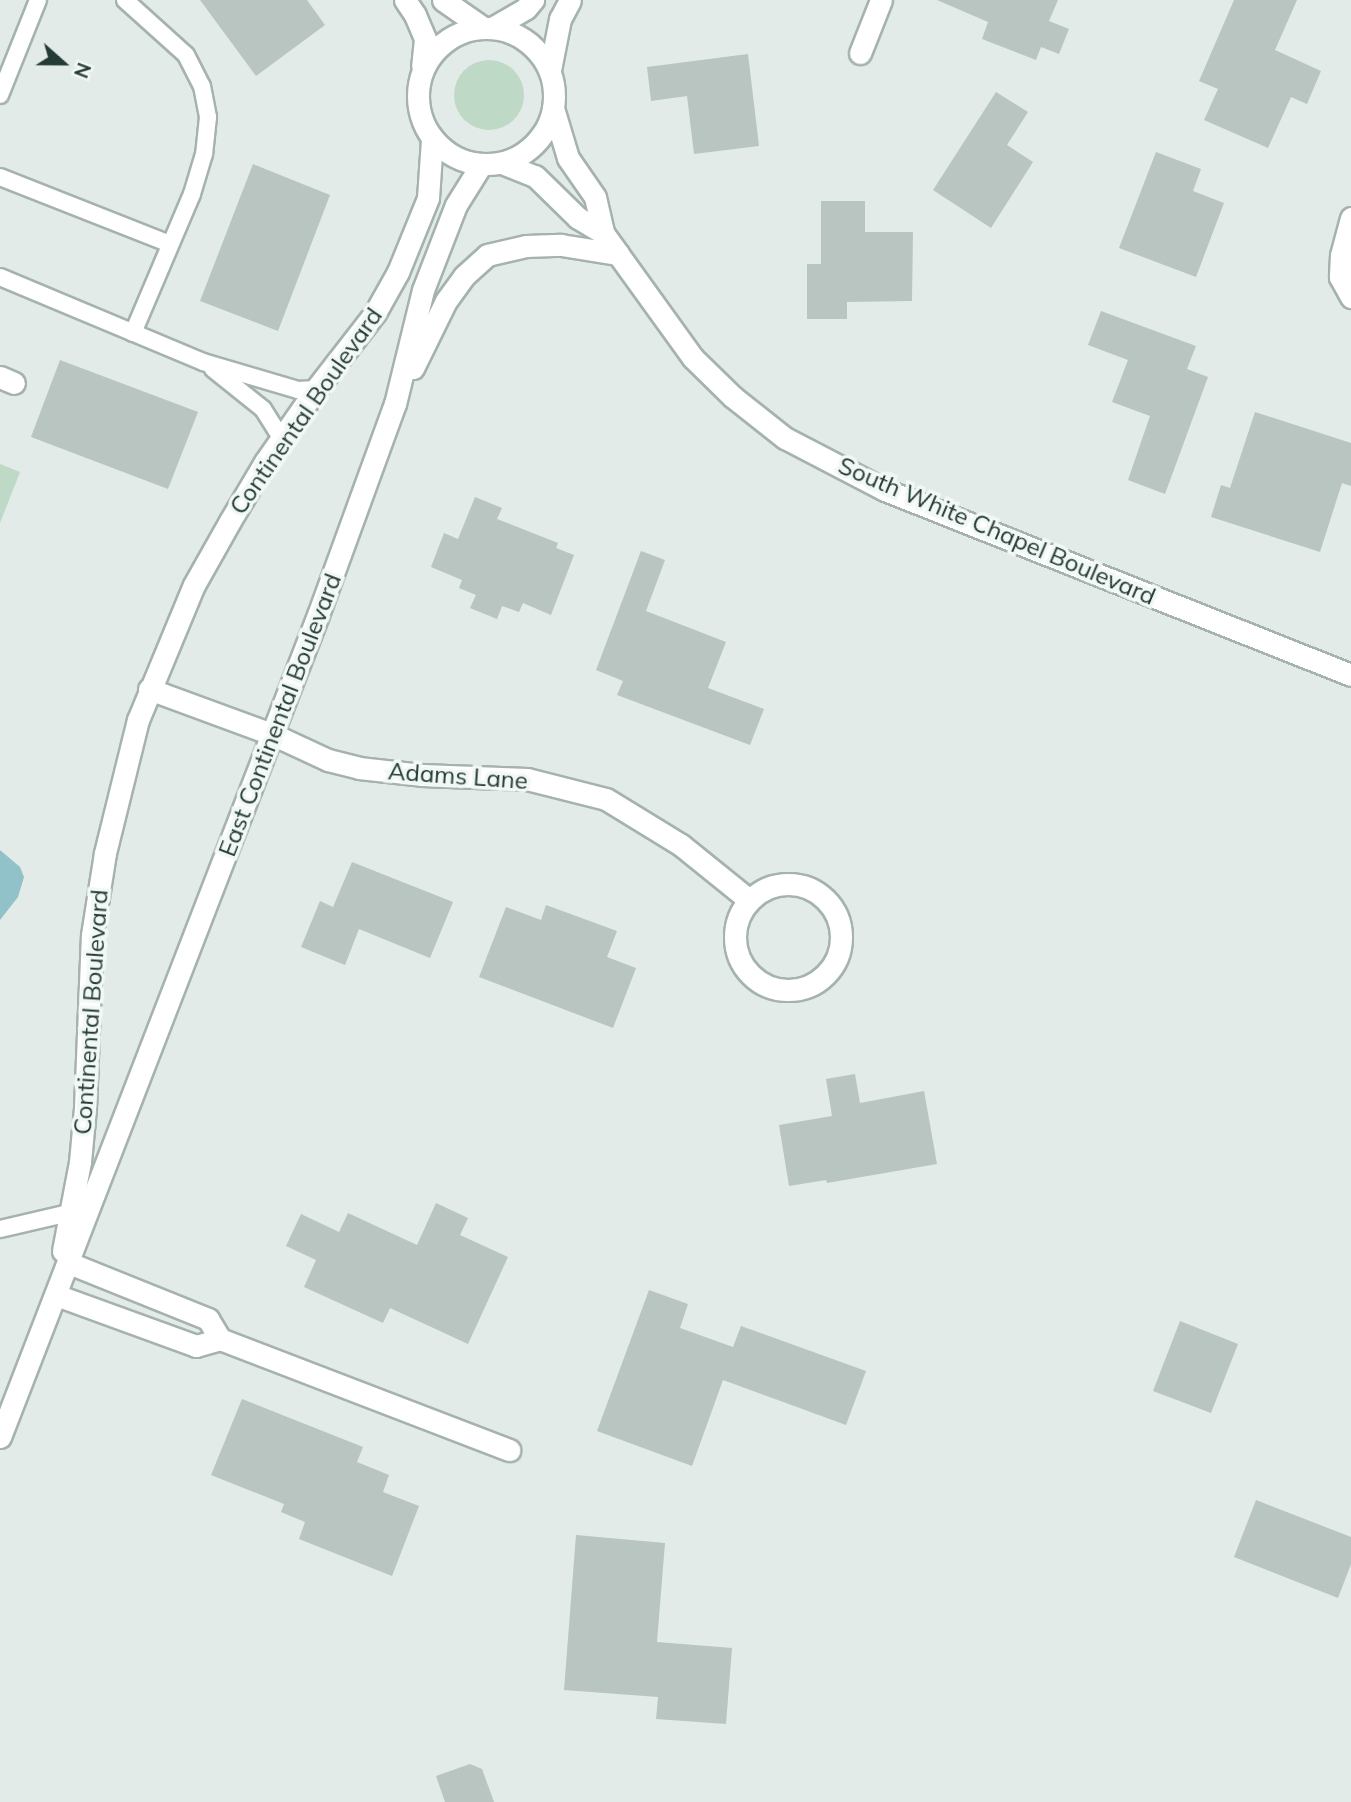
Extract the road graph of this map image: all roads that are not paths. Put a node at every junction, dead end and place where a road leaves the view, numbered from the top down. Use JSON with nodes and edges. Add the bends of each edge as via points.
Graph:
{"nodes":[{"id":1,"x":38,"y":0,"type":"edge"},
{"id":2,"x":125,"y":0,"type":"edge"},
{"id":3,"x":405,"y":0,"type":"edge"},
{"id":4,"x":443,"y":0,"type":"edge"},
{"id":5,"x":533,"y":0,"type":"edge"},
{"id":6,"x":570,"y":0,"type":"edge"},
{"id":7,"x":881,"y":0,"type":"edge"},
{"id":8,"x":487,"y":28,"type":"junction"},
{"id":9,"x":860,"y":52,"type":"dead end"},
{"id":10,"x":550,"y":70,"type":"junction"},
{"id":11,"x":422,"y":71,"type":"junction"},
{"id":12,"x":0,"y":94,"type":"edge"},
{"id":13,"x":553,"y":108,"type":"junction"},
{"id":14,"x":432,"y":139,"type":"junction"},
{"id":15,"x":491,"y":164,"type":"junction"},
{"id":16,"x":0,"y":177,"type":"edge"},
{"id":17,"x":1351,"y":218,"type":"edge"},
{"id":18,"x":603,"y":233,"type":"junction"},
{"id":19,"x":170,"y":244,"type":"junction"},
{"id":20,"x":618,"y":254,"type":"junction"},
{"id":21,"x":0,"y":277,"type":"edge"},
{"id":22,"x":1351,"y":297,"type":"edge"},
{"id":23,"x":133,"y":333,"type":"junction"},
{"id":24,"x":203,"y":362,"type":"junction"},
{"id":25,"x":316,"y":389,"type":"junction"},
{"id":26,"x":395,"y":404,"type":"junction"},
{"id":27,"x":281,"y":438,"type":"junction"},
{"id":28,"x":1351,"y":676,"type":"edge"},
{"id":29,"x":149,"y":689,"type":"junction"},
{"id":30,"x":274,"y":735,"type":"junction"},
{"id":31,"x":748,"y":900,"type":"junction"},
{"id":32,"x":69,"y":1213,"type":"junction"},
{"id":33,"x":0,"y":1229,"type":"edge"},
{"id":34,"x":69,"y":1263,"type":"junction"},
{"id":35,"x":57,"y":1295,"type":"junction"},
{"id":36,"x":220,"y":1339,"type":"junction"},
{"id":37,"x":0,"y":1437,"type":"edge"},
{"id":38,"x":509,"y":1450,"type":"dead end"}],
"edges":[{"from":1,"to":12,"type":"lane"},
{"from":2,"to":19,"type":"lane","via":[[186,55],[208,117],[204,154]]},
{"from":3,"to":11,"type":"main road","via":[[425,40]]},
{"from":4,"to":8,"type":"main road"},
{"from":5,"to":8,"type":"main road"},
{"from":6,"to":10,"type":"main road","via":[[560,19]]},
{"from":7,"to":9,"type":"main road"},
{"from":8,"to":10,"type":"main road","via":[[511,32],[527,41]]},
{"from":8,"to":11,"type":"main road","via":[[464,31],[446,40]]},
{"from":10,"to":13,"type":"main road"},
{"from":11,"to":14,"type":"main road","via":[[418,107]]},
{"from":13,"to":15,"type":"main road","via":[[536,143],[520,156]]},
{"from":13,"to":18,"type":"main road","name":"South White Chapel Boulevard","via":[[568,159],[595,197]]},
{"from":14,"to":15,"type":"main road","via":[[463,161]]},
{"from":14,"to":25,"type":"main road","name":"Continental Boulevard","via":[[428,198],[398,272],[376,313]]},
{"from":15,"to":18,"type":"main road","name":"South White Chapel Boulevard","via":[[535,176],[578,218]]},
{"from":15,"to":26,"type":"main road","name":"East Continental Boulevard","via":[[456,205],[423,290]]},
{"from":16,"to":19,"type":"lane"},
{"from":17,"to":22,"type":"main road","via":[[1340,266],[1340,277]]},
{"from":18,"to":20,"type":"main road","name":"South White Chapel Boulevard"},
{"from":19,"to":23,"type":"lane"},
{"from":20,"to":26,"type":"main road","via":[[561,245],[526,246],[486,255],[446,300]]},
{"from":20,"to":28,"type":"main road","name":"South White Chapel Boulevard","via":[[693,358],[785,438],[885,490]]},
{"from":21,"to":23,"type":"lane"},
{"from":23,"to":24,"type":"lane"},
{"from":24,"to":25,"type":"lane","via":[[298,390]]},
{"from":24,"to":27,"type":"lane","via":[[262,409]]},
{"from":25,"to":27,"type":"main road","name":"Continental Boulevard"},
{"from":26,"to":30,"type":"main road","name":"East Continental Boulevard"},
{"from":27,"to":29,"type":"main road","name":"Continental Boulevard","via":[[194,585]]},
{"from":29,"to":30,"type":"main road","name":"Adams Lane"},
{"from":29,"to":32,"type":"main road","name":"Continental Boulevard","via":[[120,784],[92,934],[85,1108]]},
{"from":30,"to":31,"type":"main road","name":"Adams Lane","via":[[328,760],[359,768],[527,779],[606,799],[681,845]]},
{"from":30,"to":34,"type":"main road","name":"East Continental Boulevard","via":[[131,1093]]},
{"from":31,"to":31,"type":"main road","via":[[738,915],[734,934],[744,969],[774,989],[811,985],[826,974],[840,949],[841,930],[836,912],[820,893],[785,883],[767,887]]},
{"from":32,"to":33,"type":"lane"},
{"from":32,"to":35,"type":"main road","name":"Continental Boulevard"},
{"from":34,"to":35,"type":"main road","name":"East Continental Boulevard"},
{"from":34,"to":36,"type":"main road","via":[[208,1319]]},
{"from":35,"to":36,"type":"main road","via":[[197,1346]]},
{"from":35,"to":37,"type":"main road","name":"East Continental Boulevard"},
{"from":36,"to":38,"type":"main road"}]}
